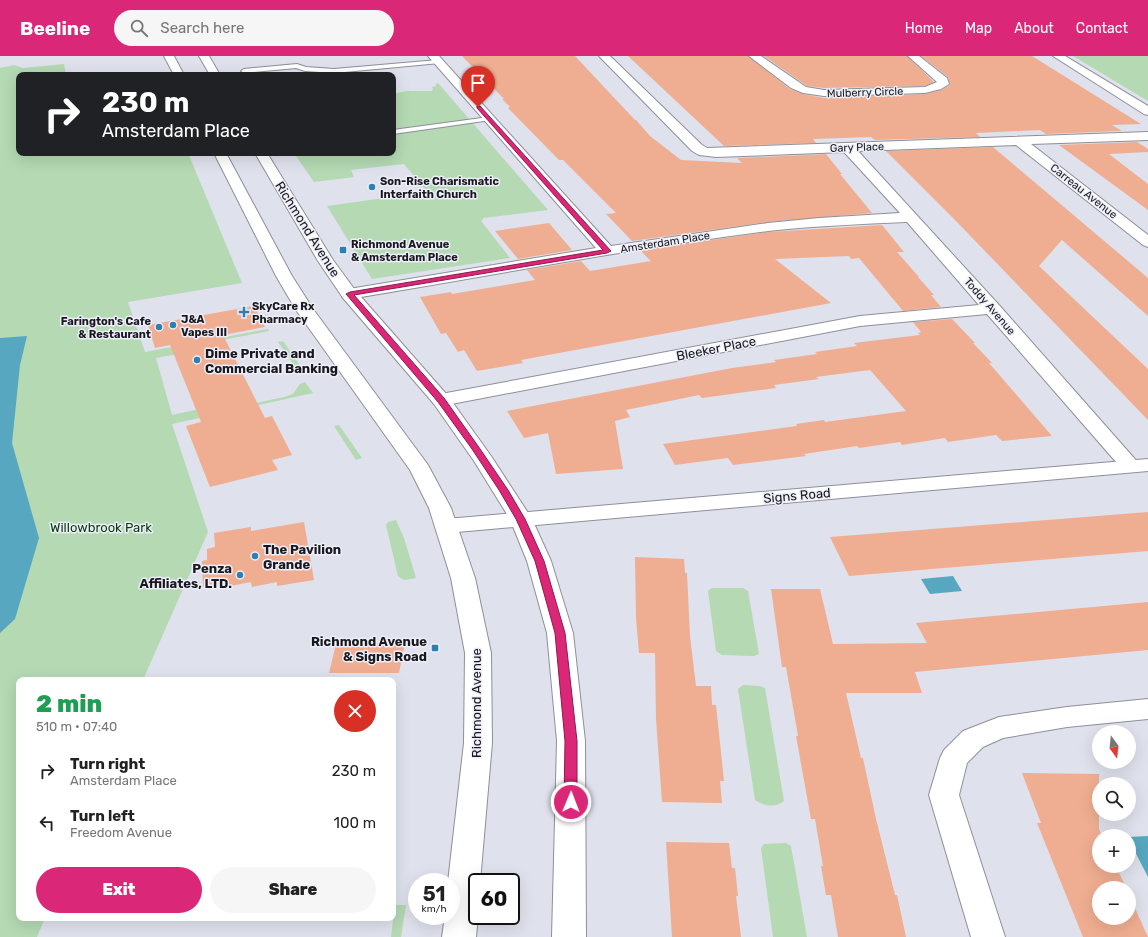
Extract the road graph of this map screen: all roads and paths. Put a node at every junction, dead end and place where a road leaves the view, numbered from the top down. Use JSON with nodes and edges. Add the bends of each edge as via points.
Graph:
{"nodes":[{"id":1,"x":169,"y":56,"type":"edge"},
{"id":2,"x":204,"y":56,"type":"edge"},
{"id":3,"x":604,"y":56,"type":"edge"},
{"id":4,"x":754,"y":56,"type":"edge"},
{"id":5,"x":913,"y":56,"type":"edge"},
{"id":6,"x":1058,"y":56,"type":"edge"},
{"id":7,"x":435,"y":59,"type":"edge"},
{"id":8,"x":244,"y":71,"type":"dead end"},
{"id":9,"x":177,"y":72,"type":"edge"},
{"id":10,"x":213,"y":72,"type":"edge"},
{"id":11,"x":1148,"y":111,"type":"edge"},
{"id":12,"x":489,"y":119,"type":"junction"},
{"id":13,"x":396,"y":132,"type":"edge"},
{"id":14,"x":1148,"y":136,"type":"edge"},
{"id":15,"x":1019,"y":141,"type":"junction"},
{"id":16,"x":848,"y":148,"type":"junction"},
{"id":17,"x":222,"y":156,"type":"edge"},
{"id":18,"x":264,"y":156,"type":"edge"},
{"id":19,"x":911,"y":217,"type":"junction"},
{"id":20,"x":1148,"y":242,"type":"edge"},
{"id":21,"x":607,"y":251,"type":"junction"},
{"id":22,"x":350,"y":294,"type":"junction"},
{"id":23,"x":993,"y":309,"type":"junction"},
{"id":24,"x":441,"y":400,"type":"junction"},
{"id":25,"x":1139,"y":466,"type":"edge"},
{"id":26,"x":521,"y":519,"type":"junction"},
{"id":27,"x":446,"y":526,"type":"junction"},
{"id":28,"x":1148,"y":709,"type":"edge"},
{"id":29,"x":459,"y":937,"type":"edge"},
{"id":30,"x":569,"y":937,"type":"edge"},
{"id":31,"x":988,"y":937,"type":"edge"}],
"edges":[{"from":1,"to":9,"type":"street"},
{"from":2,"to":10,"type":"street"},
{"from":3,"to":16,"type":"street","name":"Gary Place","via":[[704,152]]},
{"from":4,"to":5,"type":"street","name":"Mulberry Circle","via":[[795,86],[813,92],[925,90],[944,84],[943,80]]},
{"from":6,"to":11,"type":"street"},
{"from":7,"to":8,"type":"lane","via":[[334,70],[305,69],[297,66]]},
{"from":7,"to":12,"type":"street"},
{"from":12,"to":13,"type":"lane"},
{"from":12,"to":21,"type":"street"},
{"from":14,"to":15,"type":"street","name":"Gary Place"},
{"from":15,"to":16,"type":"street","name":"Gary Place"},
{"from":15,"to":20,"type":"street","name":"Carreau Avenue"},
{"from":16,"to":19,"type":"street","name":"Toddy Avenue"},
{"from":17,"to":27,"type":"street","name":"Richmond Avenue","via":[[284,276],[318,328],[420,470],[436,498]]},
{"from":18,"to":22,"type":"street","name":"Richmond Avenue","via":[[326,260]]},
{"from":19,"to":21,"type":"street","name":"Amsterdam Place","via":[[768,227]]},
{"from":19,"to":23,"type":"street","name":"Toddy Avenue"},
{"from":21,"to":22,"type":"street","name":"Amsterdam Place"},
{"from":22,"to":24,"type":"street","name":"Richmond Avenue"},
{"from":23,"to":24,"type":"street","name":"Bleeker Place","via":[[860,321]]},
{"from":23,"to":25,"type":"street","name":"Toddy Avenue"},
{"from":24,"to":26,"type":"street","name":"Richmond Avenue","via":[[484,460]]},
{"from":25,"to":26,"type":"street","name":"Signs Road"},
{"from":26,"to":27,"type":"street","name":"Signs Road"},
{"from":26,"to":30,"type":"street","name":"Richmond Avenue","via":[[539,561],[560,633],[571,741]]},
{"from":27,"to":29,"type":"street","name":"Richmond Avenue","via":[[463,578],[478,653],[478,743]]},
{"from":28,"to":31,"type":"street","via":[[1068,717],[999,728],[973,739],[954,758],[944,795]]}]}
